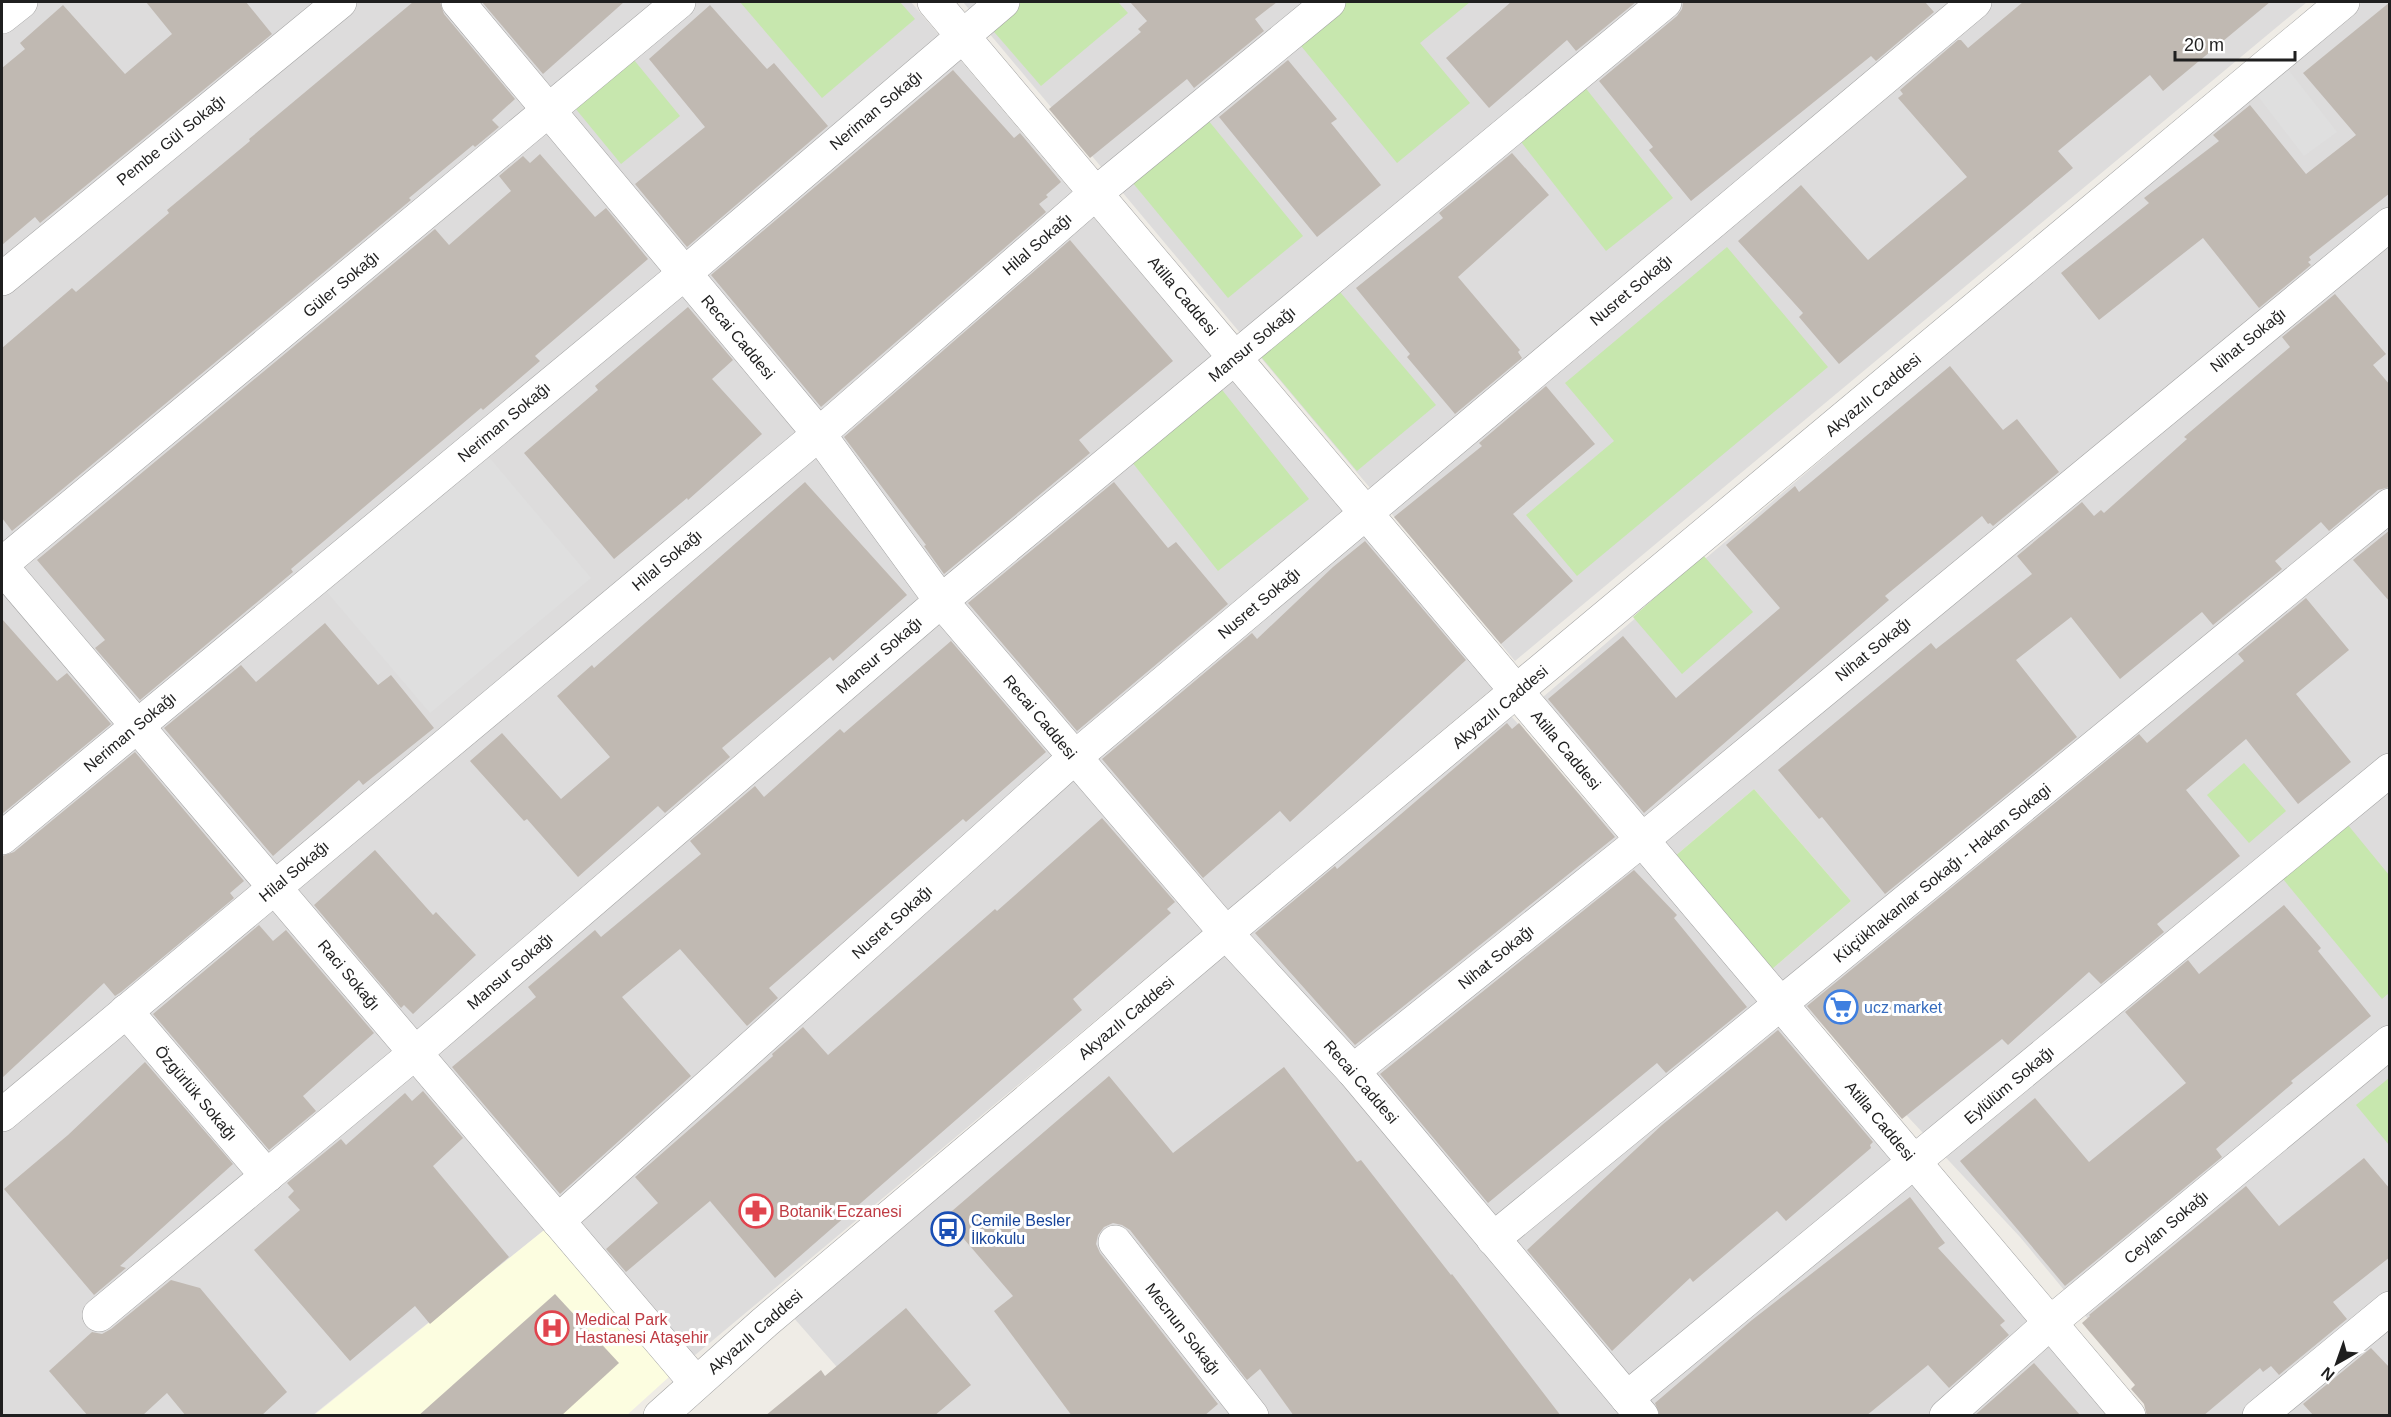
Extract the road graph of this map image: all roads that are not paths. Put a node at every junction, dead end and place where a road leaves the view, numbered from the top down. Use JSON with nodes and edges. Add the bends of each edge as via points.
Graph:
{"nodes":[{"id":1,"x":21,"y":2,"type":"edge"},
{"id":2,"x":340,"y":2,"type":"edge"},
{"id":3,"x":458,"y":2,"type":"edge"},
{"id":4,"x":679,"y":2,"type":"edge"},
{"id":5,"x":934,"y":2,"type":"edge"},
{"id":6,"x":1003,"y":2,"type":"edge"},
{"id":7,"x":1329,"y":2,"type":"edge"},
{"id":8,"x":1665,"y":2,"type":"edge"},
{"id":9,"x":1975,"y":2,"type":"edge"},
{"id":10,"x":2343,"y":2,"type":"edge"},
{"id":11,"x":2,"y":17,"type":"edge"},
{"id":12,"x":963,"y":36,"type":"junction"},
{"id":13,"x":549,"y":111,"type":"junction"},
{"id":14,"x":1096,"y":193,"type":"junction"},
{"id":15,"x":2390,"y":224,"type":"edge"},
{"id":16,"x":685,"y":273,"type":"junction"},
{"id":17,"x":2,"y":279,"type":"edge"},
{"id":18,"x":1235,"y":358,"type":"junction"},
{"id":19,"x":819,"y":434,"type":"junction"},
{"id":20,"x":2390,"y":505,"type":"edge"},
{"id":21,"x":1366,"y":513,"type":"junction"},
{"id":22,"x":2,"y":566,"type":"edge"},
{"id":23,"x":941,"y":601,"type":"junction"},
{"id":24,"x":1518,"y":692,"type":"junction"},
{"id":25,"x":136,"y":727,"type":"junction"},
{"id":26,"x":1074,"y":758,"type":"junction"},
{"id":27,"x":2390,"y":770,"type":"edge"},
{"id":28,"x":2,"y":838,"type":"edge"},
{"id":29,"x":1642,"y":840,"type":"junction"},
{"id":30,"x":274,"y":888,"type":"junction"},
{"id":31,"x":1227,"y":933,"type":"junction"},
{"id":32,"x":1782,"y":1005,"type":"junction"},
{"id":33,"x":126,"y":1011,"type":"junction"},
{"id":34,"x":2390,"y":1042,"type":"edge"},
{"id":35,"x":415,"y":1053,"type":"junction"},
{"id":36,"x":1353,"y":1071,"type":"junction"},
{"id":37,"x":2,"y":1115,"type":"edge"},
{"id":38,"x":1915,"y":1163,"type":"junction"},
{"id":39,"x":267,"y":1176,"type":"junction"},
{"id":40,"x":558,"y":1221,"type":"junction"},
{"id":41,"x":1493,"y":1239,"type":"junction"},
{"id":42,"x":1115,"y":1242,"type":"dead end"},
{"id":43,"x":2390,"y":1308,"type":"edge"},
{"id":44,"x":99,"y":1315,"type":"dead end"},
{"id":45,"x":2051,"y":1322,"type":"junction"},
{"id":46,"x":696,"y":1383,"type":"junction"},
{"id":47,"x":1635,"y":1407,"type":"edge"},
{"id":48,"x":660,"y":1416,"type":"edge"},
{"id":49,"x":1252,"y":1416,"type":"edge"},
{"id":50,"x":1946,"y":1416,"type":"edge"},
{"id":51,"x":2129,"y":1416,"type":"edge"},
{"id":52,"x":2259,"y":1416,"type":"edge"}],
"edges":[{"from":1,"to":11,"type":"street"},
{"from":2,"to":17,"type":"street","name":"Pembe Gül Sokağı"},
{"from":3,"to":13,"type":"street","name":"Recai Caddesi"},
{"from":4,"to":13,"type":"street","name":"Güler Sokağı"},
{"from":5,"to":12,"type":"street","name":"Atilla Caddesi"},
{"from":6,"to":12,"type":"street","name":"Neriman Sokağı"},
{"from":7,"to":14,"type":"street","name":"Hilal Sokağı"},
{"from":8,"to":18,"type":"street","name":"Mansur Sokağı"},
{"from":9,"to":21,"type":"street","name":"Nusret Sokağı"},
{"from":10,"to":24,"type":"street","name":"Akyazılı Caddesi"},
{"from":12,"to":14,"type":"street","name":"Atilla Caddesi"},
{"from":12,"to":16,"type":"street","name":"Neriman Sokağı"},
{"from":13,"to":16,"type":"street","name":"Recai Caddesi"},
{"from":13,"to":22,"type":"street","name":"Güler Sokağı"},
{"from":14,"to":18,"type":"street","name":"Atilla Caddesi"},
{"from":14,"to":19,"type":"street","name":"Hilal Sokağı"},
{"from":15,"to":29,"type":"street","name":"Nihat Sokağı"},
{"from":16,"to":19,"type":"street","name":"Recai Caddesi"},
{"from":16,"to":25,"type":"street","name":"Neriman Sokağı"},
{"from":18,"to":21,"type":"street","name":"Atilla Caddesi"},
{"from":18,"to":23,"type":"street","name":"Mansur Sokağı"},
{"from":19,"to":23,"type":"street","name":"Recai Caddesi"},
{"from":19,"to":30,"type":"street","name":"Hilal Sokağı"},
{"from":20,"to":32,"type":"street","name":"Küçükhakanlar Sokağı - Hakan Sokagi"},
{"from":21,"to":24,"type":"street","name":"Atilla Caddesi"},
{"from":21,"to":26,"type":"street","name":"Nusret Sokağı"},
{"from":22,"to":25,"type":"street","name":"Raci Sokağı"},
{"from":23,"to":26,"type":"street","name":"Recai Caddesi"},
{"from":23,"to":35,"type":"street","name":"Mansur Sokağı"},
{"from":24,"to":29,"type":"street","name":"Atilla Caddesi"},
{"from":24,"to":31,"type":"street","name":"Akyazılı Caddesi"},
{"from":25,"to":28,"type":"street","name":"Neriman Sokağı"},
{"from":25,"to":30,"type":"street","name":"Raci Sokağı"},
{"from":26,"to":31,"type":"street","name":"Recai Caddesi"},
{"from":26,"to":40,"type":"street","name":"Nusret Sokağı"},
{"from":27,"to":38,"type":"street","name":"Eylülüm Sokağı"},
{"from":29,"to":32,"type":"street","name":"Atilla Caddesi"},
{"from":29,"to":36,"type":"street","name":"Nihat Sokağı"},
{"from":30,"to":33,"type":"street","name":"Hilal Sokağı"},
{"from":30,"to":35,"type":"street","name":"Raci Sokağı"},
{"from":31,"to":36,"type":"street","name":"Recai Caddesi"},
{"from":31,"to":46,"type":"street","name":"Akyazılı Caddesi"},
{"from":32,"to":38,"type":"street","name":"Atilla Caddesi"},
{"from":32,"to":41,"type":"street","name":"Küçükhakanlar Sokağı - Hakan Sokagi"},
{"from":33,"to":37,"type":"street","name":"Hilal Sokağı"},
{"from":33,"to":39,"type":"street","name":"Özgürlük Sokağı"},
{"from":34,"to":45,"type":"street","name":"Ceylan Sokağı"},
{"from":35,"to":39,"type":"street","name":"Mansur Sokağı"},
{"from":35,"to":40,"type":"street","name":"Raci Sokağı"},
{"from":36,"to":41,"type":"street","name":"Recai Caddesi"},
{"from":38,"to":45,"type":"street","name":"Atilla Caddesi"},
{"from":38,"to":47,"type":"street","name":"Eylülüm Sokağı"},
{"from":39,"to":44,"type":"street","name":"Mansur Sokağı"},
{"from":40,"to":46,"type":"street","name":"Raci Sokağı"},
{"from":41,"to":47,"type":"street","name":"Recai Caddesi"},
{"from":42,"to":49,"type":"street","name":"Mecnun Sokağı"},
{"from":43,"to":52,"type":"street"},
{"from":45,"to":50,"type":"street","name":"Ceylan Sokağı"},
{"from":45,"to":51,"type":"street","name":"Atilla Caddesi"},
{"from":46,"to":48,"type":"street","name":"Akyazılı Caddesi"}]}
